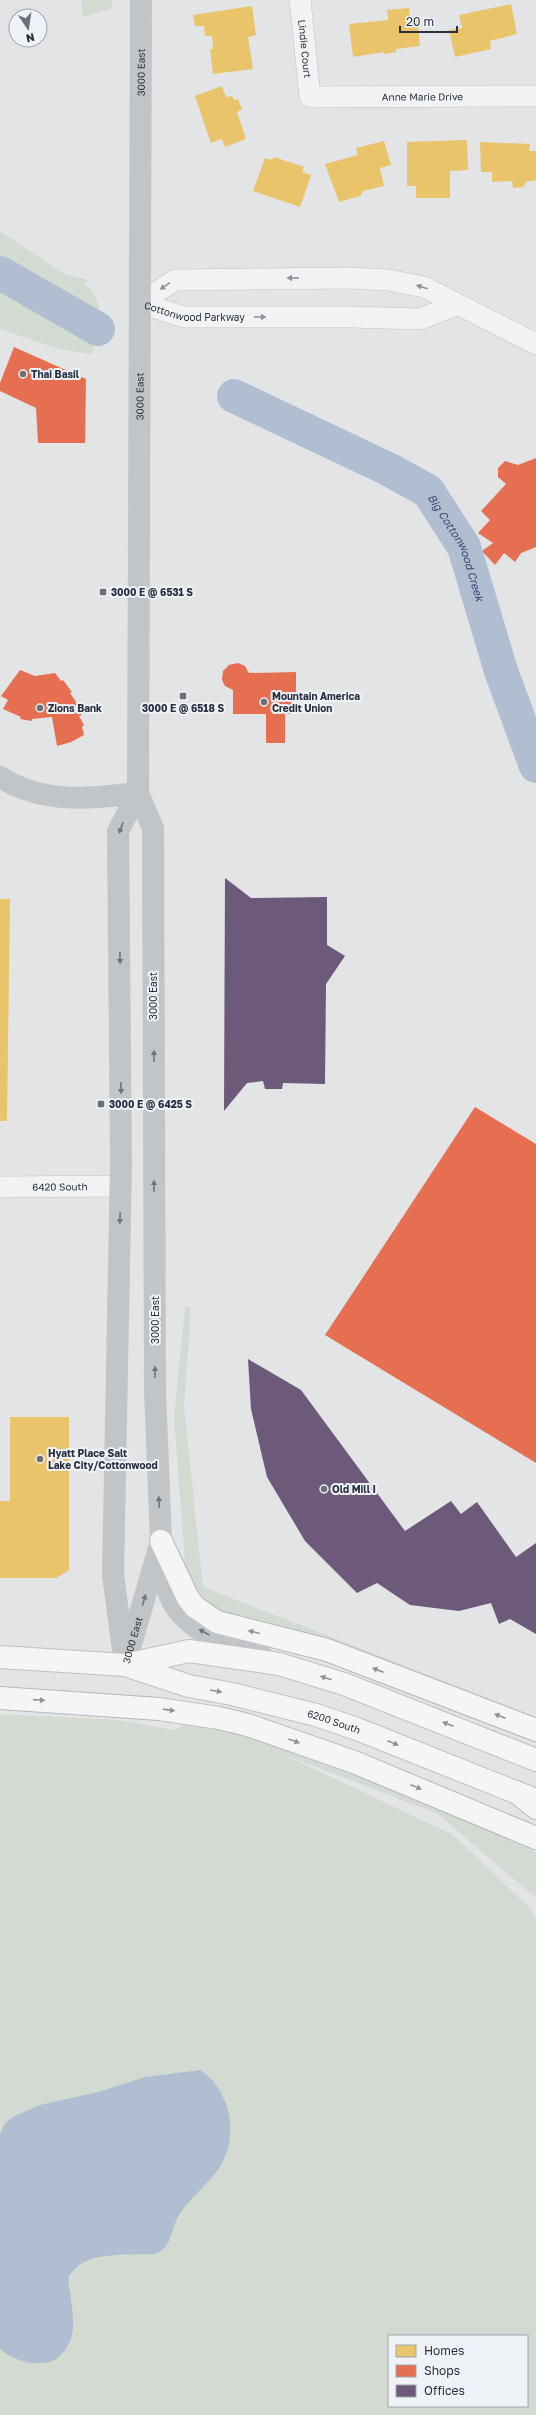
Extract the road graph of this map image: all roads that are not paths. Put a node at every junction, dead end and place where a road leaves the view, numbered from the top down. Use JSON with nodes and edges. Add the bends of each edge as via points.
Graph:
{"nodes":[{"id":1,"x":141,"y":0,"type":"edge"},
{"id":2,"x":300,"y":0,"type":"edge"},
{"id":3,"x":536,"y":96,"type":"edge"},
{"id":4,"x":310,"y":97,"type":"joint"},
{"id":5,"x":140,"y":303,"type":"junction"},
{"id":6,"x":456,"y":304,"type":"junction"},
{"id":7,"x":536,"y":344,"type":"edge"},
{"id":8,"x":0,"y":777,"type":"edge"},
{"id":9,"x":138,"y":793,"type":"junction"},
{"id":10,"x":120,"y":1186,"type":"junction"},
{"id":11,"x":0,"y":1187,"type":"edge"},
{"id":12,"x":161,"y":1541,"type":"junction"},
{"id":13,"x":0,"y":1657,"type":"edge"},
{"id":14,"x":279,"y":1664,"type":"junction"},
{"id":15,"x":125,"y":1665,"type":"junction"},
{"id":16,"x":0,"y":1698,"type":"edge"},
{"id":17,"x":536,"y":1730,"type":"edge"},
{"id":18,"x":536,"y":1760,"type":"edge"},
{"id":19,"x":516,"y":1792,"type":"junction"},
{"id":20,"x":536,"y":1800,"type":"edge"},
{"id":21,"x":536,"y":1808,"type":"edge"},
{"id":22,"x":536,"y":1838,"type":"edge"}],
"edges":[{"from":1,"to":5,"type":"main road","name":"3000 East"},
{"from":2,"to":4,"type":"street","name":"Lindie Court"},
{"from":3,"to":4,"type":"street","name":"Anne Marie Drive"},
{"from":5,"to":6,"type":"street","name":"Cottonwood Parkway","one_way":true,"via":[[184,317],[351,316],[420,319]]},
{"from":6,"to":5,"type":"street","name":"Cottonwood Parkway","one_way":true,"via":[[424,287],[388,280],[352,278],[175,280]]},
{"from":5,"to":9,"type":"main road","name":"3000 East"},
{"from":6,"to":7,"type":"street","name":"Cottonwood Parkway"},
{"from":8,"to":9,"type":"main road","via":[[16,787],[46,796],[79,799]]},
{"from":9,"to":10,"type":"main road","name":"3000 East","one_way":true,"via":[[118,831]]},
{"from":12,"to":9,"type":"main road","name":"3000 East","one_way":true,"via":[[155,1391],[153,828]]},
{"from":10,"to":11,"type":"street","name":"6420 South"},
{"from":10,"to":15,"type":"main road","name":"3000 East","one_way":true,"via":[[113,1575]]},
{"from":14,"to":12,"type":"main road","one_way":true,"via":[[214,1638],[184,1618],[169,1592]]},
{"from":15,"to":12,"type":"main road","name":"3000 East","one_way":true},
{"from":17,"to":12,"type":"main road","one_way":true,"via":[[327,1650],[217,1622],[200,1611],[188,1598]]},
{"from":13,"to":15,"type":"main road","name":"6200 South"},
{"from":14,"to":15,"type":"main road","name":"6200 South","via":[[189,1651]]},
{"from":18,"to":14,"type":"main road","name":"6200 South","one_way":true,"via":[[344,1684]]},
{"from":15,"to":19,"type":"main road","name":"6200 South","one_way":true,"via":[[189,1686],[316,1715]]},
{"from":16,"to":22,"type":"main road","one_way":true,"via":[[159,1708],[248,1725],[354,1762]]},
{"from":19,"to":20,"type":"main road","name":"6200 South"},
{"from":19,"to":21,"type":"main road"}]}
